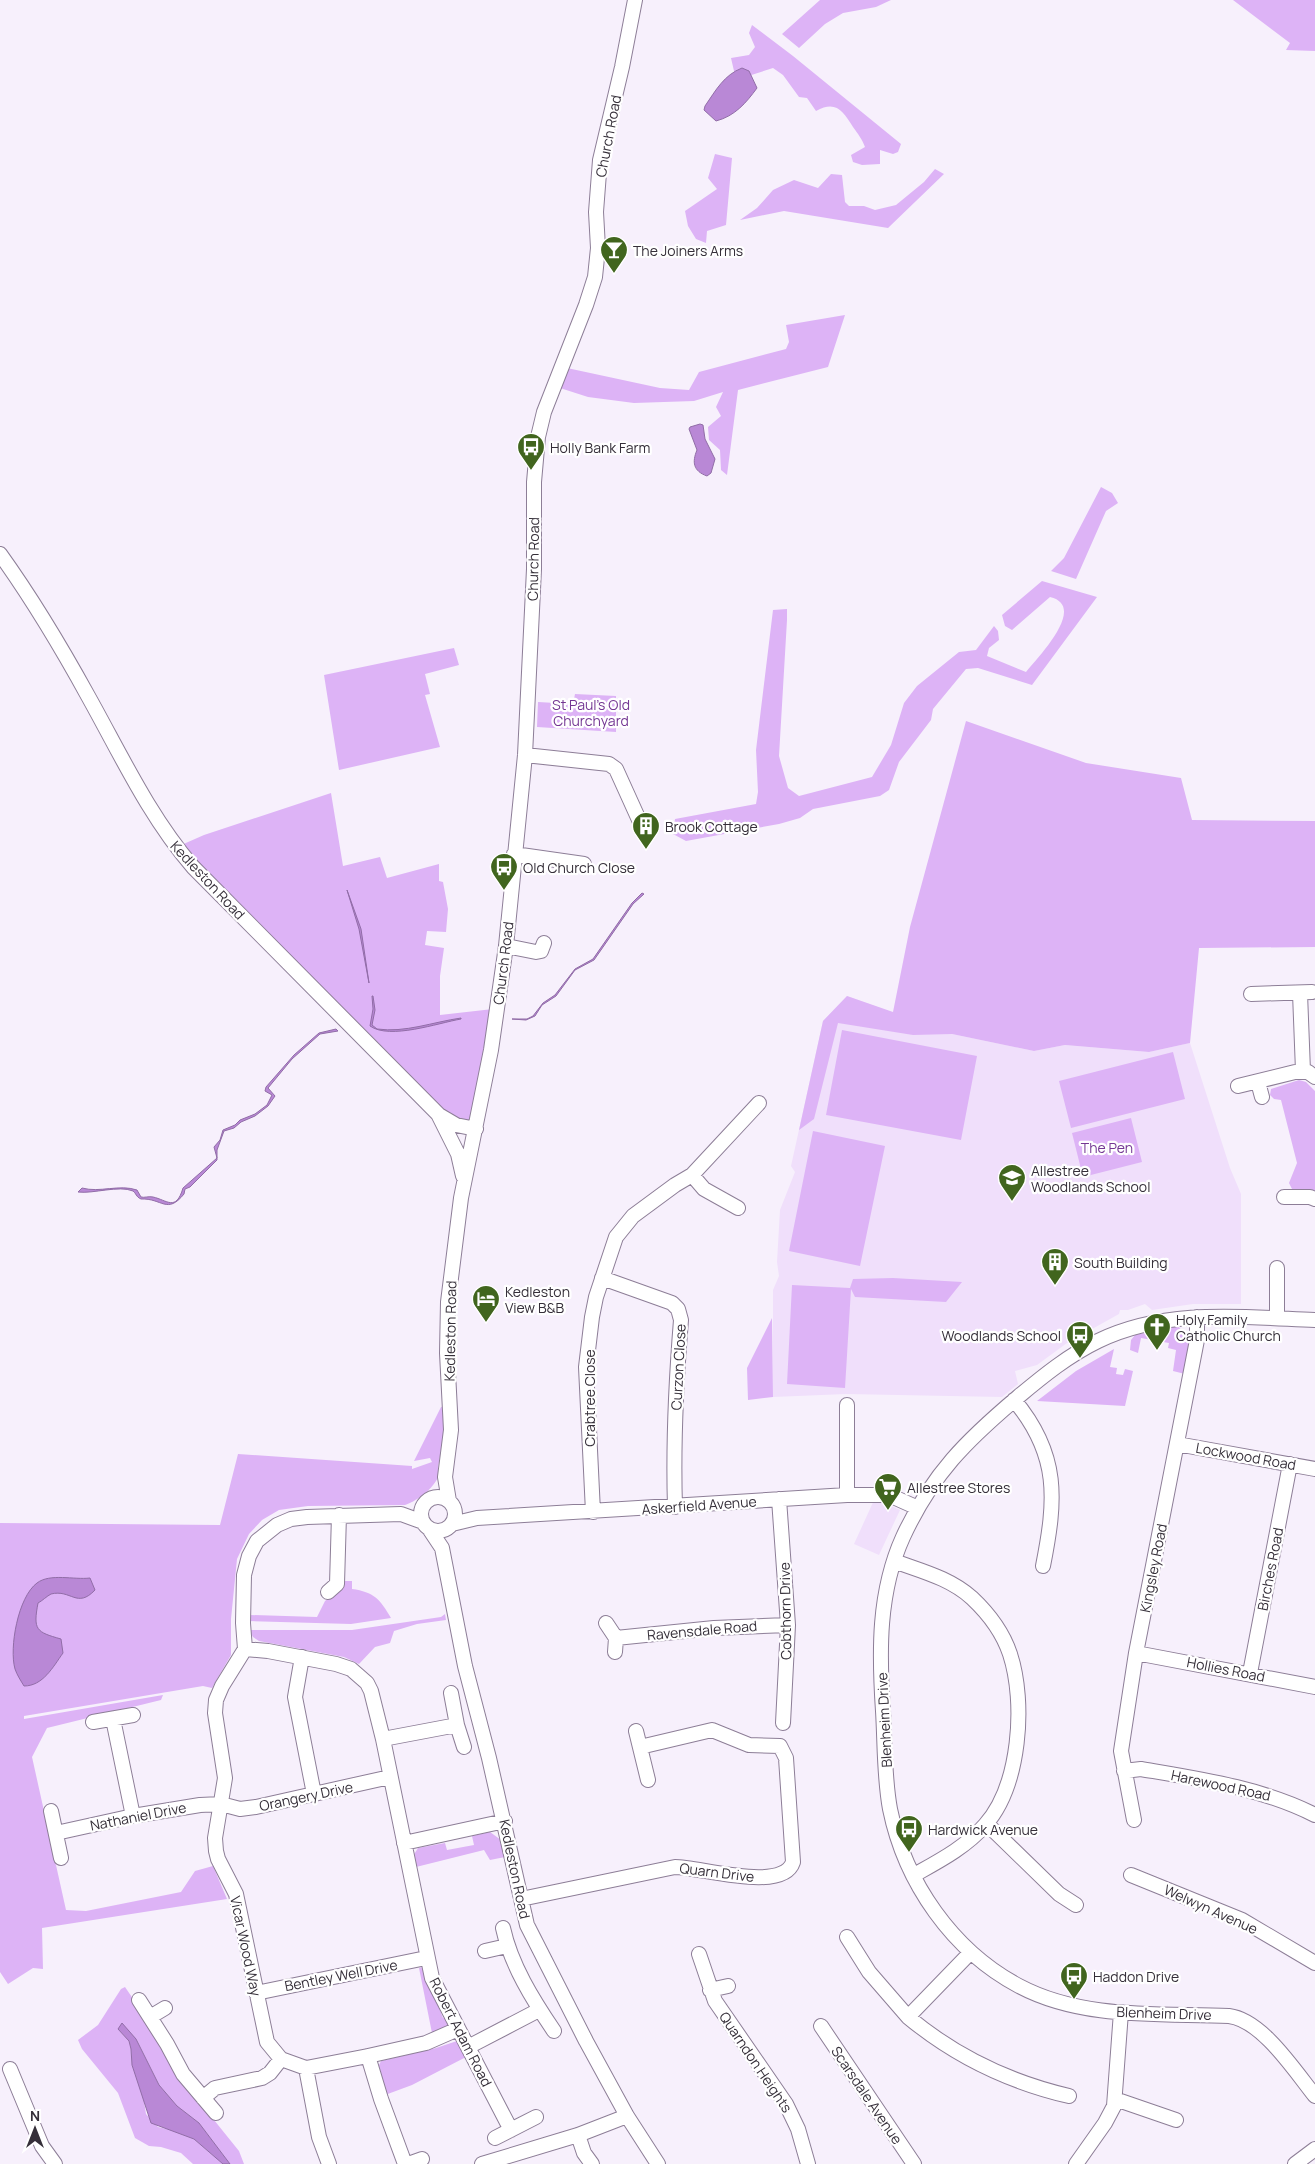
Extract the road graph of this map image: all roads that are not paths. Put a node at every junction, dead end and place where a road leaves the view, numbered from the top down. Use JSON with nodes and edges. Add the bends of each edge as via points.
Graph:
{"nodes":[{"id":1,"x":635,"y":0,"type":"edge"},
{"id":2,"x":0,"y":554,"type":"edge"},
{"id":3,"x":525,"y":755,"type":"junction"},
{"id":4,"x":640,"y":822,"type":"dead end"},
{"id":5,"x":514,"y":854,"type":"junction"},
{"id":6,"x":584,"y":864,"type":"dead end"},
{"id":7,"x":544,"y":943,"type":"dead end"},
{"id":8,"x":506,"y":946,"type":"junction"},
{"id":9,"x":1251,"y":994,"type":"dead end"},
{"id":10,"x":1309,"y":1074,"type":"edge"},
{"id":11,"x":1258,"y":1082,"type":"junction"},
{"id":12,"x":1238,"y":1086,"type":"dead end"},
{"id":13,"x":1262,"y":1097,"type":"dead end"},
{"id":14,"x":759,"y":1102,"type":"dead end"},
{"id":15,"x":438,"y":1114,"type":"junction"},
{"id":16,"x":475,"y":1133,"type":"junction"},
{"id":17,"x":448,"y":1134,"type":"junction"},
{"id":18,"x":692,"y":1175,"type":"junction"},
{"id":19,"x":464,"y":1184,"type":"junction"},
{"id":20,"x":1284,"y":1198,"type":"dead end"},
{"id":21,"x":1315,"y":1199,"type":"edge"},
{"id":22,"x":738,"y":1208,"type":"dead end"},
{"id":23,"x":1277,"y":1268,"type":"dead end"},
{"id":24,"x":602,"y":1278,"type":"junction"},
{"id":25,"x":1197,"y":1317,"type":"junction"},
{"id":26,"x":1277,"y":1318,"type":"junction"},
{"id":27,"x":1315,"y":1320,"type":"edge"},
{"id":28,"x":1014,"y":1400,"type":"junction"},
{"id":29,"x":849,"y":1411,"type":"dead end"},
{"id":30,"x":1177,"y":1444,"type":"junction"},
{"id":31,"x":1290,"y":1464,"type":"junction"},
{"id":32,"x":1315,"y":1469,"type":"edge"},
{"id":33,"x":445,"y":1477,"type":"junction"},
{"id":34,"x":847,"y":1495,"type":"junction"},
{"id":35,"x":779,"y":1499,"type":"junction"},
{"id":36,"x":428,"y":1501,"type":"junction"},
{"id":37,"x":452,"y":1504,"type":"junction"},
{"id":38,"x":675,"y":1507,"type":"junction"},
{"id":39,"x":918,"y":1508,"type":"junction"},
{"id":40,"x":593,"y":1512,"type":"junction"},
{"id":41,"x":401,"y":1514,"type":"junction"},
{"id":42,"x":339,"y":1515,"type":"junction"},
{"id":43,"x":477,"y":1518,"type":"junction"},
{"id":44,"x":451,"y":1525,"type":"junction"},
{"id":45,"x":427,"y":1526,"type":"junction"},
{"id":46,"x":442,"y":1548,"type":"junction"},
{"id":47,"x":894,"y":1561,"type":"junction"},
{"id":48,"x":1043,"y":1566,"type":"dead end"},
{"id":49,"x":328,"y":1592,"type":"dead end"},
{"id":50,"x":606,"y":1623,"type":"dead end"},
{"id":51,"x":788,"y":1625,"type":"junction"},
{"id":52,"x":245,"y":1649,"type":"junction"},
{"id":53,"x":1136,"y":1653,"type":"junction"},
{"id":54,"x":302,"y":1657,"type":"junction"},
{"id":55,"x":1250,"y":1673,"type":"junction"},
{"id":56,"x":1315,"y":1687,"type":"edge"},
{"id":57,"x":451,"y":1693,"type":"dead end"},
{"id":58,"x":132,"y":1715,"type":"dead end"},
{"id":59,"x":113,"y":1719,"type":"junction"},
{"id":60,"x":93,"y":1722,"type":"dead end"},
{"id":61,"x":783,"y":1723,"type":"dead end"},
{"id":62,"x":457,"y":1725,"type":"junction"},
{"id":63,"x":636,"y":1731,"type":"dead end"},
{"id":64,"x":383,"y":1739,"type":"junction"},
{"id":65,"x":464,"y":1747,"type":"dead end"},
{"id":66,"x":640,"y":1748,"type":"junction"},
{"id":67,"x":1124,"y":1771,"type":"junction"},
{"id":68,"x":390,"y":1777,"type":"junction"},
{"id":69,"x":648,"y":1780,"type":"dead end"},
{"id":70,"x":314,"y":1794,"type":"junction"},
{"id":71,"x":221,"y":1804,"type":"junction"},
{"id":72,"x":51,"y":1811,"type":"dead end"},
{"id":73,"x":1315,"y":1815,"type":"edge"},
{"id":74,"x":133,"y":1816,"type":"junction"},
{"id":75,"x":1134,"y":1820,"type":"dead end"},
{"id":76,"x":505,"y":1821,"type":"junction"},
{"id":77,"x":986,"y":1824,"type":"junction"},
{"id":78,"x":56,"y":1833,"type":"junction"},
{"id":79,"x":404,"y":1843,"type":"junction"},
{"id":80,"x":61,"y":1858,"type":"dead end"},
{"id":81,"x":914,"y":1875,"type":"junction"},
{"id":82,"x":1131,"y":1875,"type":"dead end"},
{"id":83,"x":1071,"y":1897,"type":"dead end"},
{"id":84,"x":521,"y":1899,"type":"junction"},
{"id":85,"x":503,"y":1928,"type":"dead end"},
{"id":86,"x":847,"y":1937,"type":"dead end"},
{"id":87,"x":507,"y":1946,"type":"junction"},
{"id":88,"x":485,"y":1951,"type":"dead end"},
{"id":89,"x":970,"y":1953,"type":"junction"},
{"id":90,"x":699,"y":1954,"type":"dead end"},
{"id":91,"x":426,"y":1958,"type":"junction"},
{"id":92,"x":1315,"y":1963,"type":"edge"},
{"id":93,"x":728,"y":1986,"type":"dead end"},
{"id":94,"x":710,"y":1990,"type":"junction"},
{"id":95,"x":256,"y":1993,"type":"junction"},
{"id":96,"x":139,"y":2000,"type":"dead end"},
{"id":97,"x":165,"y":2008,"type":"dead end"},
{"id":98,"x":539,"y":2010,"type":"junction"},
{"id":99,"x":1120,"y":2012,"type":"junction"},
{"id":100,"x":150,"y":2017,"type":"junction"},
{"id":101,"x":908,"y":2017,"type":"junction"},
{"id":102,"x":821,"y":2026,"type":"dead end"},
{"id":103,"x":458,"y":2029,"type":"junction"},
{"id":104,"x":554,"y":2032,"type":"dead end"},
{"id":105,"x":468,"y":2047,"type":"junction"},
{"id":106,"x":368,"y":2056,"type":"junction"},
{"id":107,"x":281,"y":2059,"type":"junction"},
{"id":108,"x":306,"y":2068,"type":"junction"},
{"id":109,"x":10,"y":2069,"type":"dead end"},
{"id":110,"x":1069,"y":2096,"type":"dead end"},
{"id":111,"x":1315,"y":2096,"type":"edge"},
{"id":112,"x":203,"y":2098,"type":"junction"},
{"id":113,"x":1115,"y":2099,"type":"junction"},
{"id":114,"x":216,"y":2113,"type":"dead end"},
{"id":115,"x":627,"y":2116,"type":"junction"},
{"id":116,"x":536,"y":2117,"type":"dead end"},
{"id":117,"x":1176,"y":2120,"type":"dead end"},
{"id":118,"x":511,"y":2130,"type":"junction"},
{"id":119,"x":578,"y":2135,"type":"junction"},
{"id":120,"x":496,"y":2138,"type":"dead end"},
{"id":121,"x":1315,"y":2149,"type":"edge"},
{"id":122,"x":422,"y":2159,"type":"dead end"},
{"id":123,"x":505,"y":2160,"type":"edge"},
{"id":124,"x":55,"y":2164,"type":"edge"},
{"id":125,"x":329,"y":2164,"type":"edge"},
{"id":126,"x":407,"y":2164,"type":"edge"},
{"id":127,"x":482,"y":2164,"type":"edge"},
{"id":128,"x":592,"y":2164,"type":"edge"},
{"id":129,"x":658,"y":2164,"type":"edge"},
{"id":130,"x":808,"y":2164,"type":"edge"},
{"id":131,"x":914,"y":2164,"type":"edge"},
{"id":132,"x":1076,"y":2164,"type":"edge"},
{"id":133,"x":1294,"y":2164,"type":"edge"}],
"edges":[{"from":1,"to":3,"type":"street","name":"Church Road","via":[[600,160],[595,277],[544,412],[538,437]]},
{"from":2,"to":15,"type":"street","name":"Kedleston Road","via":[[49,625],[170,841]]},
{"from":3,"to":4,"type":"street","via":[[609,764],[616,770]]},
{"from":3,"to":5,"type":"street","name":"Church Road"},
{"from":5,"to":6,"type":"street"},
{"from":5,"to":8,"type":"street","name":"Church Road"},
{"from":7,"to":8,"type":"street","via":[[536,952]]},
{"from":8,"to":16,"type":"street","name":"Church Road"},
{"from":9,"to":10,"type":"street","via":[[1306,993]]},
{"from":10,"to":11,"type":"street"},
{"from":11,"to":12,"type":"street"},
{"from":11,"to":13,"type":"street"},
{"from":14,"to":18,"type":"street","name":"Crabtree Close","via":[[742,1129]]},
{"from":15,"to":16,"type":"street","name":"Kedleston Road"},
{"from":15,"to":17,"type":"street","name":"Kedleston Road"},
{"from":16,"to":17,"type":"street"},
{"from":16,"to":19,"type":"street","name":"Kedleston Road"},
{"from":17,"to":19,"type":"street","name":"Kedleston Road","via":[[458,1154]]},
{"from":18,"to":22,"type":"street","via":[[704,1189],[727,1195]]},
{"from":18,"to":24,"type":"street","name":"Crabtree Close","via":[[626,1222],[616,1237]]},
{"from":19,"to":33,"type":"street","name":"Kedleston Road","via":[[448,1302],[451,1430]]},
{"from":20,"to":21,"type":"street"},
{"from":23,"to":26,"type":"street"},
{"from":24,"to":38,"type":"street","name":"Curzon Close","via":[[672,1303],[680,1314]]},
{"from":24,"to":40,"type":"street","name":"Crabtree Close","via":[[592,1317],[586,1367]]},
{"from":25,"to":26,"type":"street","name":"Blenheim Drive"},
{"from":25,"to":28,"type":"street","name":"Blenheim Drive","via":[[1149,1323],[1100,1340],[1071,1355]]},
{"from":25,"to":30,"type":"street","name":"Kingsley Road","via":[[1197,1340]]},
{"from":26,"to":27,"type":"street","name":"Blenheim Drive"},
{"from":28,"to":39,"type":"street","name":"Blenheim Drive","via":[[959,1450]]},
{"from":28,"to":48,"type":"street","via":[[1038,1433],[1049,1465],[1052,1483]]},
{"from":29,"to":34,"type":"street"},
{"from":30,"to":31,"type":"street","name":"Lockwood Road"},
{"from":30,"to":53,"type":"street","name":"Kingsley Road"},
{"from":31,"to":32,"type":"street","name":"Lockwood Road"},
{"from":31,"to":55,"type":"street","name":"Birches Road"},
{"from":33,"to":36,"type":"street","name":"Kedleston Road"},
{"from":33,"to":37,"type":"street","name":"Kedleston Road"},
{"from":34,"to":35,"type":"street","name":"Askerfield Avenue"},
{"from":34,"to":39,"type":"street","name":"Askerfield Avenue","via":[[889,1495]]},
{"from":35,"to":38,"type":"street","name":"Askerfield Avenue"},
{"from":35,"to":51,"type":"street","name":"Cobthorn Drive"},
{"from":36,"to":37,"type":"street","via":[[441,1497]]},
{"from":36,"to":41,"type":"street"},
{"from":36,"to":45,"type":"street","via":[[421,1512]]},
{"from":37,"to":43,"type":"street","name":"Askerfield Avenue"},
{"from":37,"to":44,"type":"street","via":[[455,1516]]},
{"from":38,"to":40,"type":"street","name":"Askerfield Avenue"},
{"from":39,"to":47,"type":"street","name":"Blenheim Drive"},
{"from":40,"to":43,"type":"street","name":"Askerfield Avenue"},
{"from":41,"to":42,"type":"street"},
{"from":41,"to":45,"type":"street"},
{"from":42,"to":49,"type":"street","via":[[344,1576]]},
{"from":42,"to":52,"type":"street","via":[[291,1519],[277,1525],[257,1541],[244,1576]]},
{"from":43,"to":44,"type":"street","name":"Askerfield Avenue"},
{"from":44,"to":45,"type":"street","via":[[442,1531]]},
{"from":44,"to":46,"type":"street"},
{"from":45,"to":46,"type":"street","name":"Kedleston Road"},
{"from":46,"to":76,"type":"street","name":"Kedleston Road","via":[[465,1666]]},
{"from":47,"to":77,"type":"street","via":[[937,1576],[966,1593],[990,1618],[1010,1654],[1018,1692],[1015,1752],[1006,1789]]},
{"from":47,"to":81,"type":"street","name":"Blenheim Drive","via":[[881,1632],[883,1713],[890,1804],[898,1837]]},
{"from":50,"to":51,"type":"street","name":"Ravensdale Road","via":[[616,1645],[714,1628]]},
{"from":51,"to":61,"type":"street","name":"Cobthorn Drive"},
{"from":52,"to":54,"type":"street","name":"Robert Adam Road"},
{"from":52,"to":71,"type":"street","name":"Vicar Wood Way","via":[[216,1700],[215,1713],[224,1767]]},
{"from":53,"to":55,"type":"street","name":"Hollies Road"},
{"from":53,"to":67,"type":"street","name":"Kingsley Road","via":[[1122,1751]]},
{"from":54,"to":64,"type":"street","name":"Robert Adam Road","via":[[336,1664],[360,1675],[371,1691]]},
{"from":54,"to":70,"type":"street","via":[[295,1697]]},
{"from":55,"to":56,"type":"street","name":"Hollies Road"},
{"from":57,"to":62,"type":"street"},
{"from":58,"to":59,"type":"street"},
{"from":59,"to":60,"type":"street"},
{"from":59,"to":74,"type":"street"},
{"from":62,"to":64,"type":"street"},
{"from":62,"to":65,"type":"street"},
{"from":63,"to":66,"type":"street"},
{"from":64,"to":68,"type":"street","name":"Robert Adam Road"},
{"from":66,"to":69,"type":"street"},
{"from":66,"to":84,"type":"street","name":"Quarn Drive","via":[[712,1730],[749,1745],[780,1746],[786,1758],[793,1856],[787,1871],[750,1878],[675,1867]]},
{"from":67,"to":73,"type":"street","name":"Harewood Road","via":[[1141,1769],[1253,1791],[1274,1796]]},
{"from":67,"to":75,"type":"street","name":"Kingsley Road"},
{"from":68,"to":70,"type":"street","name":"Orangery Drive"},
{"from":68,"to":79,"type":"street","name":"Robert Adam Road"},
{"from":70,"to":71,"type":"street","name":"Orangery Drive","via":[[240,1809]]},
{"from":71,"to":74,"type":"street","name":"Nathaniel Drive"},
{"from":71,"to":95,"type":"street","name":"Vicar Wood Way","via":[[216,1851],[236,1894]]},
{"from":72,"to":78,"type":"street"},
{"from":74,"to":78,"type":"street","name":"Nathaniel Drive"},
{"from":76,"to":79,"type":"street"},
{"from":76,"to":84,"type":"street","name":"Kedleston Road"},
{"from":77,"to":81,"type":"street","via":[[968,1841]]},
{"from":77,"to":83,"type":"street","via":[[1059,1894]]},
{"from":78,"to":80,"type":"street"},
{"from":79,"to":91,"type":"street","name":"Robert Adam Road"},
{"from":81,"to":89,"type":"street","name":"Blenheim Drive","via":[[943,1923]]},
{"from":82,"to":92,"type":"street","name":"Welwyn Avenue","via":[[1242,1920]]},
{"from":84,"to":115,"type":"street","name":"Kedleston Road","via":[[532,1937]]},
{"from":85,"to":87,"type":"street"},
{"from":86,"to":101,"type":"street","via":[[869,1972]]},
{"from":87,"to":88,"type":"street"},
{"from":87,"to":98,"type":"street"},
{"from":89,"to":99,"type":"street","name":"Blenheim Drive","via":[[1005,1978],[1041,1996],[1082,2008]]},
{"from":89,"to":101,"type":"street"},
{"from":90,"to":94,"type":"street","name":"Quarndon Heights"},
{"from":91,"to":95,"type":"street","name":"Bentley Well Drive"},
{"from":91,"to":103,"type":"street","name":"Robert Adam Road","via":[[432,1978]]},
{"from":93,"to":94,"type":"street"},
{"from":94,"to":130,"type":"street","name":"Quarndon Heights","via":[[786,2104],[798,2129]]},
{"from":95,"to":107,"type":"street","name":"Vicar Wood Way","via":[[267,2042]]},
{"from":96,"to":100,"type":"street"},
{"from":97,"to":100,"type":"street"},
{"from":98,"to":104,"type":"street"},
{"from":98,"to":105,"type":"street"},
{"from":99,"to":111,"type":"street","name":"Blenheim Drive","via":[[1243,2019],[1272,2044]]},
{"from":99,"to":113,"type":"street"},
{"from":100,"to":112,"type":"street","via":[[183,2074]]},
{"from":101,"to":110,"type":"street","via":[[939,2042],[982,2066],[1032,2086]]},
{"from":102,"to":131,"type":"street","name":"Scarsdale Avenue"},
{"from":103,"to":105,"type":"street","name":"Robert Adam Road"},
{"from":103,"to":106,"type":"street","via":[[437,2039]]},
{"from":105,"to":118,"type":"street","name":"Robert Adam Road"},
{"from":106,"to":108,"type":"street"},
{"from":106,"to":126,"type":"street"},
{"from":107,"to":108,"type":"street"},
{"from":107,"to":112,"type":"street","via":[[262,2078],[216,2088]]},
{"from":108,"to":125,"type":"street","via":[[319,2137]]},
{"from":109,"to":124,"type":"street","via":[[42,2146]]},
{"from":112,"to":114,"type":"street"},
{"from":113,"to":117,"type":"street"},
{"from":113,"to":132,"type":"street","via":[[1105,2123]]},
{"from":115,"to":119,"type":"street"},
{"from":115,"to":129,"type":"street","name":"Kedleston Road"},
{"from":116,"to":118,"type":"street"},
{"from":118,"to":120,"type":"street"},
{"from":119,"to":123,"type":"street"},
{"from":119,"to":128,"type":"street"},
{"from":121,"to":133,"type":"street"},
{"from":122,"to":126,"type":"street"},
{"from":123,"to":127,"type":"street"}]}
